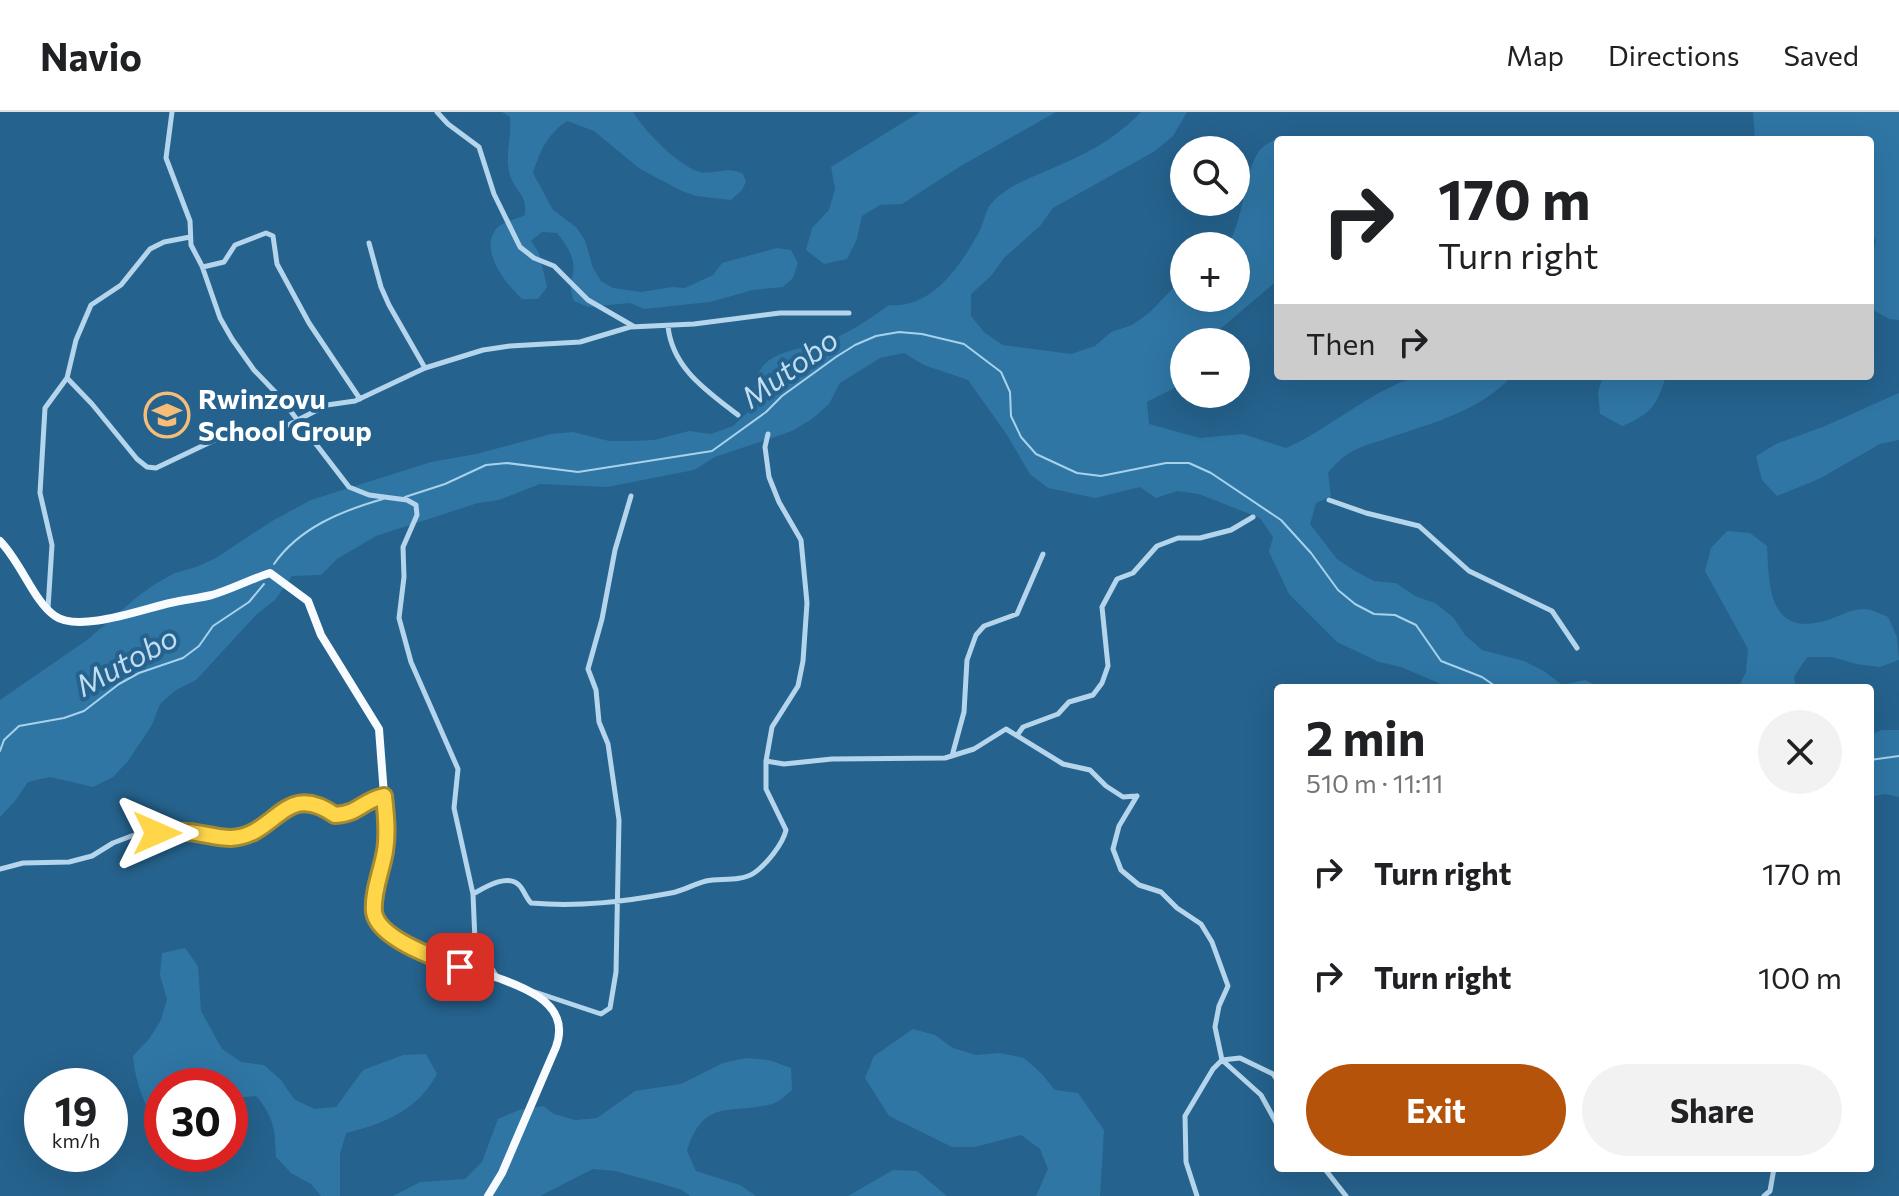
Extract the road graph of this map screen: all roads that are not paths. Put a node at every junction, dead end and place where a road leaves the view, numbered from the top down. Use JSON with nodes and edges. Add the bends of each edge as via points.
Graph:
{"nodes":[{"id":1,"x":172,"y":112,"type":"edge"},
{"id":2,"x":437,"y":112,"type":"edge"},
{"id":3,"x":190,"y":237,"type":"junction"},
{"id":4,"x":369,"y":243,"type":"dead end"},
{"id":5,"x":203,"y":267,"type":"junction"},
{"id":6,"x":849,"y":313,"type":"dead end"},
{"id":7,"x":668,"y":326,"type":"junction"},
{"id":8,"x":634,"y":327,"type":"junction"},
{"id":9,"x":425,"y":368,"type":"junction"},
{"id":10,"x":67,"y":378,"type":"junction"},
{"id":11,"x":360,"y":399,"type":"junction"},
{"id":12,"x":738,"y":415,"type":"dead end"},
{"id":13,"x":298,"y":422,"type":"junction"},
{"id":14,"x":768,"y":434,"type":"dead end"},
{"id":15,"x":631,"y":496,"type":"dead end"},
{"id":16,"x":1329,"y":500,"type":"dead end"},
{"id":17,"x":1253,"y":517,"type":"dead end"},
{"id":18,"x":0,"y":541,"type":"edge"},
{"id":19,"x":1043,"y":554,"type":"dead end"},
{"id":20,"x":48,"y":609,"type":"junction"},
{"id":21,"x":1577,"y":648,"type":"dead end"},
{"id":22,"x":1018,"y":735,"type":"junction"},
{"id":23,"x":952,"y":757,"type":"junction"},
{"id":24,"x":766,"y":761,"type":"junction"},
{"id":25,"x":384,"y":796,"type":"junction"},
{"id":26,"x":0,"y":869,"type":"edge"},
{"id":27,"x":473,"y":894,"type":"junction"},
{"id":28,"x":616,"y":903,"type":"junction"},
{"id":29,"x":497,"y":977,"type":"junction"},
{"id":30,"x":533,"y":992,"type":"junction"},
{"id":31,"x":1222,"y":1060,"type":"junction"},
{"id":32,"x":1274,"y":1075,"type":"edge"},
{"id":33,"x":1274,"y":1119,"type":"edge"},
{"id":34,"x":1327,"y":1172,"type":"edge"},
{"id":35,"x":1773,"y":1172,"type":"edge"},
{"id":36,"x":488,"y":1196,"type":"edge"},
{"id":37,"x":1197,"y":1196,"type":"edge"},
{"id":38,"x":1346,"y":1196,"type":"edge"},
{"id":39,"x":1764,"y":1196,"type":"edge"}],
"edges":[{"from":1,"to":3,"type":"street","via":[[166,158],[190,221]]},
{"from":2,"to":8,"type":"street","via":[[479,147],[520,247],[554,266],[588,300]]},
{"from":3,"to":5,"type":"street"},
{"from":3,"to":10,"type":"street","via":[[150,249],[121,285],[91,305]]},
{"from":4,"to":9,"type":"street","via":[[381,287]]},
{"from":5,"to":11,"type":"street","via":[[224,262],[235,245],[253,237],[273,236],[277,264]]},
{"from":5,"to":13,"type":"street","via":[[232,339]]},
{"from":6,"to":7,"type":"street","via":[[780,313]]},
{"from":7,"to":8,"type":"street"},
{"from":7,"to":12,"type":"street","via":[[671,345],[691,377]]},
{"from":8,"to":9,"type":"street","via":[[580,342],[483,350]]},
{"from":9,"to":11,"type":"street"},
{"from":10,"to":13,"type":"street","via":[[147,467],[163,465],[219,438],[257,439]]},
{"from":10,"to":20,"type":"street","via":[[45,408],[40,493],[52,545]]},
{"from":11,"to":13,"type":"street","via":[[327,405]]},
{"from":13,"to":27,"type":"street","via":[[354,491],[416,505],[403,547],[399,618],[411,662],[458,769],[454,808]]},
{"from":14,"to":24,"type":"street","via":[[769,477],[801,540],[807,603],[798,686],[777,717]]},
{"from":15,"to":28,"type":"street","via":[[588,669],[608,744],[617,806]]},
{"from":16,"to":21,"type":"street","via":[[1419,526],[1469,571],[1552,611]]},
{"from":17,"to":22,"type":"street","via":[[1231,530],[1157,546],[1133,573],[1117,579],[1102,607],[1108,666],[1102,683],[1093,695],[1069,702],[1058,714],[1023,727]]},
{"from":18,"to":20,"type":"main road"},
{"from":19,"to":23,"type":"street","via":[[1017,614],[984,626],[976,635]]},
{"from":20,"to":25,"type":"main road","via":[[56,617],[73,620],[122,615],[213,594],[270,573],[308,601],[321,635],[377,723]]},
{"from":22,"to":23,"type":"street","via":[[1002,729]]},
{"from":22,"to":31,"type":"street","via":[[1063,764],[1090,770],[1123,797],[1137,796],[1119,826],[1113,849],[1121,870],[1139,885],[1161,892],[1201,924],[1212,942],[1228,986],[1215,1027]]},
{"from":23,"to":24,"type":"street"},
{"from":24,"to":28,"type":"street","via":[[766,789],[786,830],[758,870]]},
{"from":25,"to":26,"type":"street","via":[[353,814],[335,815],[300,802],[258,831],[232,838],[185,831],[134,835],[69,862]]},
{"from":25,"to":29,"type":"main road","via":[[387,834],[374,911],[378,921],[434,958]]},
{"from":27,"to":28,"type":"street","via":[[509,881],[519,885],[531,903]]},
{"from":27,"to":29,"type":"street","via":[[475,941]]},
{"from":28,"to":30,"type":"street","via":[[610,1008],[601,1014]]},
{"from":29,"to":30,"type":"main road"},
{"from":30,"to":36,"type":"main road","via":[[555,1017],[560,1037]]},
{"from":31,"to":32,"type":"street","via":[[1240,1058]]},
{"from":31,"to":33,"type":"street","via":[[1261,1095]]},
{"from":31,"to":37,"type":"street","via":[[1185,1116],[1186,1162]]},
{"from":34,"to":38,"type":"street"},
{"from":35,"to":39,"type":"street"}]}
